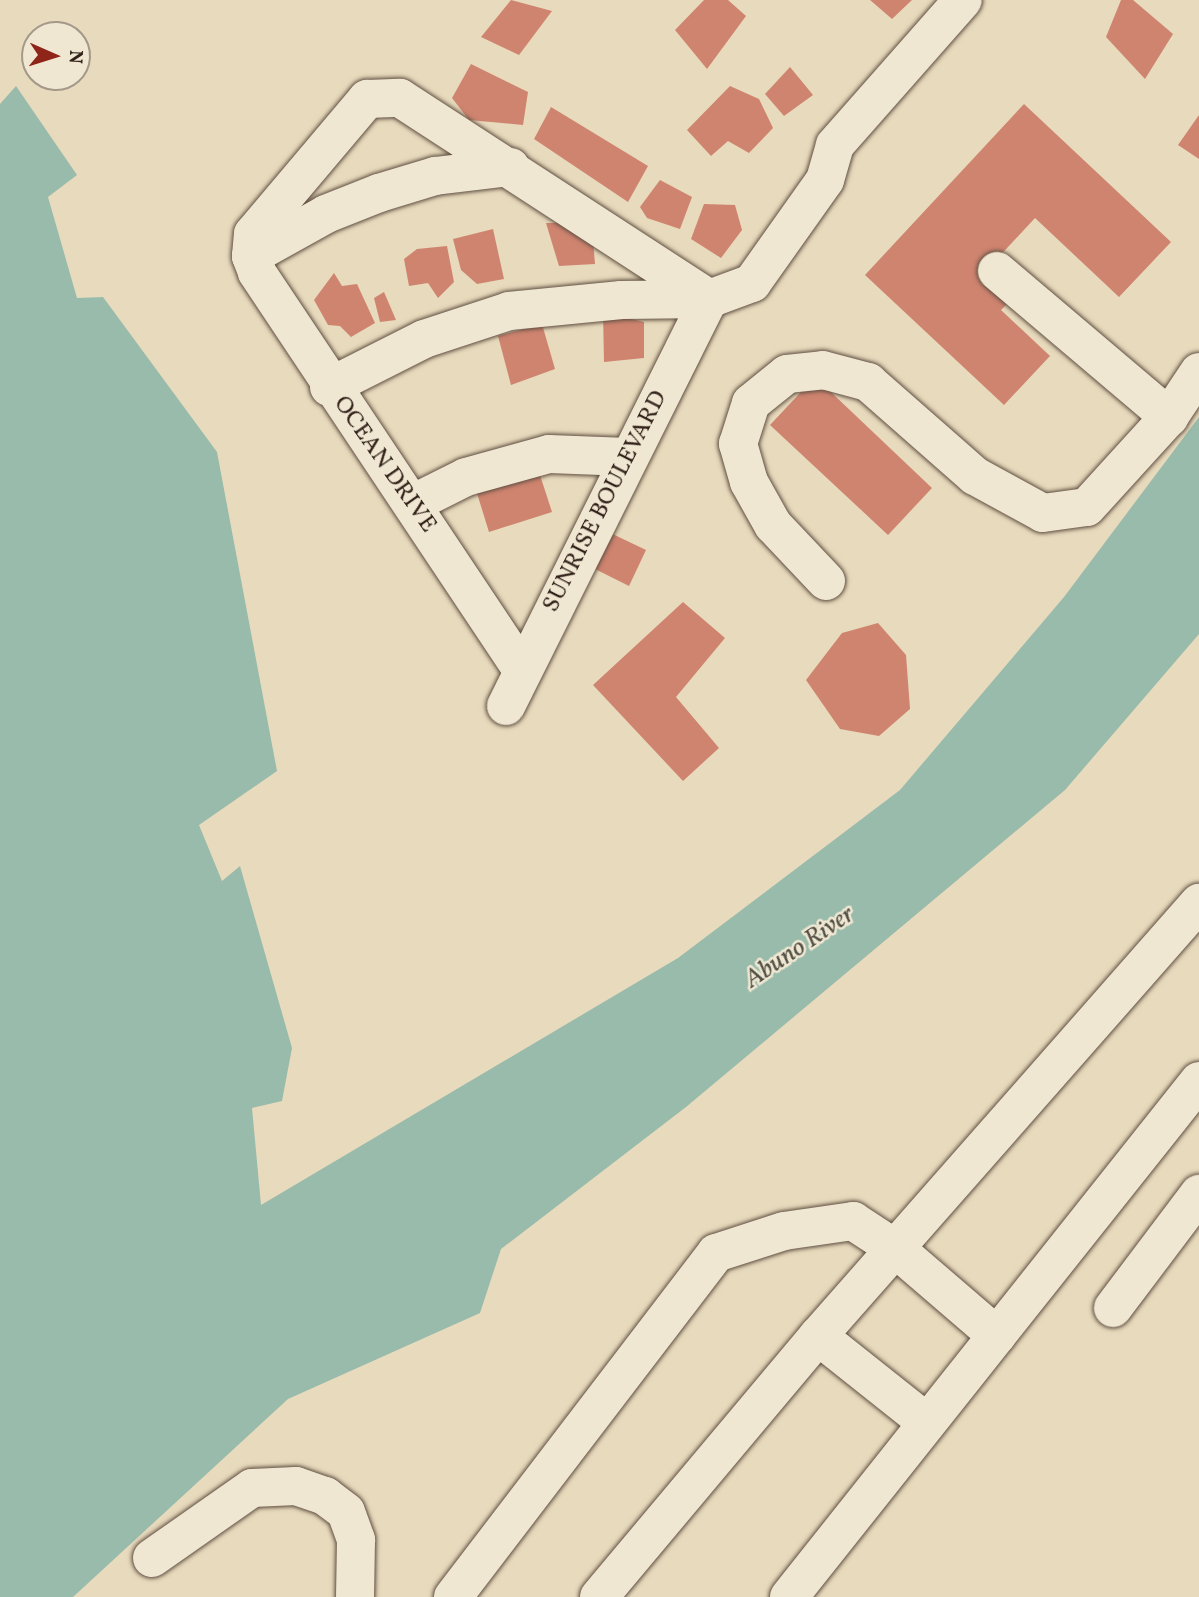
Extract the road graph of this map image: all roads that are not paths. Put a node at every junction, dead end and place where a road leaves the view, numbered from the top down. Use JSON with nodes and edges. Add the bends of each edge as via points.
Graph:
{"nodes":[{"id":1,"x":962,"y":0,"type":"edge"},
{"id":2,"x":510,"y":167,"type":"junction"},
{"id":3,"x":617,"y":237,"type":"junction"},
{"id":4,"x":251,"y":256,"type":"junction"},
{"id":5,"x":997,"y":271,"type":"dead end"},
{"id":6,"x":709,"y":299,"type":"junction"},
{"id":7,"x":621,"y":300,"type":"junction"},
{"id":8,"x":1199,"y":372,"type":"edge"},
{"id":9,"x":329,"y":387,"type":"junction"},
{"id":10,"x":1169,"y":417,"type":"junction"},
{"id":11,"x":628,"y":457,"type":"junction"},
{"id":12,"x":412,"y":504,"type":"junction"},
{"id":13,"x":825,"y":581,"type":"dead end"},
{"id":14,"x":522,"y":670,"type":"junction"},
{"id":15,"x":506,"y":706,"type":"dead end"},
{"id":16,"x":1199,"y":903,"type":"edge"},
{"id":17,"x":1199,"y":1081,"type":"edge"},
{"id":18,"x":1199,"y":1194,"type":"edge"},
{"id":19,"x":896,"y":1249,"type":"junction"},
{"id":20,"x":1113,"y":1308,"type":"dead end"},
{"id":21,"x":818,"y":1336,"type":"junction"},
{"id":22,"x":997,"y":1336,"type":"junction"},
{"id":23,"x":926,"y":1422,"type":"junction"},
{"id":24,"x":152,"y":1558,"type":"dead end"},
{"id":25,"x":355,"y":1597,"type":"edge"},
{"id":26,"x":453,"y":1597,"type":"edge"},
{"id":27,"x":600,"y":1597,"type":"edge"},
{"id":28,"x":789,"y":1597,"type":"edge"}],
"edges":[{"from":1,"to":6,"type":"street","via":[[835,145],[825,180],[752,283]]},
{"from":2,"to":3,"type":"street"},
{"from":2,"to":4,"type":"street","via":[[435,176],[379,192],[326,214]]},
{"from":2,"to":4,"type":"street","via":[[400,98],[367,99],[253,234]]},
{"from":3,"to":6,"type":"street"},
{"from":3,"to":7,"type":"street","via":[[635,260],[636,275]]},
{"from":4,"to":9,"type":"street","name":"OCEAN DRIVE"},
{"from":5,"to":10,"type":"street"},
{"from":6,"to":7,"type":"street"},
{"from":6,"to":11,"type":"street","name":"SUNRISE BOULEVARD"},
{"from":7,"to":9,"type":"street","via":[[509,310],[424,339]]},
{"from":8,"to":10,"type":"street"},
{"from":9,"to":12,"type":"street","name":"OCEAN DRIVE"},
{"from":10,"to":13,"type":"street","via":[[1087,508],[1044,513],[975,477],[868,382],[823,370],[787,374],[751,403],[738,444],[749,482],[773,525]]},
{"from":11,"to":12,"type":"street","via":[[549,454],[466,477]]},
{"from":11,"to":14,"type":"street","name":"SUNRISE BOULEVARD"},
{"from":12,"to":14,"type":"street","name":"OCEAN DRIVE"},
{"from":14,"to":15,"type":"street","name":"SUNRISE BOULEVARD"},
{"from":16,"to":19,"type":"street"},
{"from":17,"to":22,"type":"street"},
{"from":18,"to":20,"type":"street"},
{"from":19,"to":21,"type":"street"},
{"from":19,"to":22,"type":"street"},
{"from":19,"to":26,"type":"street","via":[[853,1221],[784,1231],[716,1253]]},
{"from":21,"to":23,"type":"street"},
{"from":21,"to":27,"type":"street"},
{"from":22,"to":23,"type":"street"},
{"from":23,"to":28,"type":"street"},
{"from":24,"to":25,"type":"street","via":[[252,1488],[296,1486],[325,1496],[346,1513],[356,1540]]}]}
